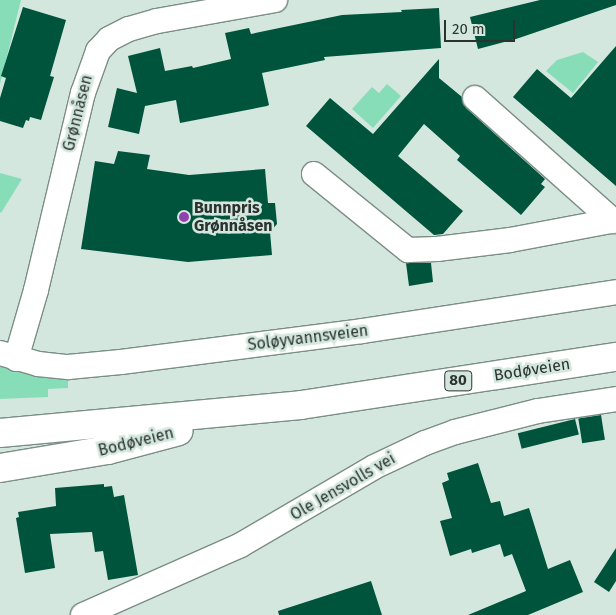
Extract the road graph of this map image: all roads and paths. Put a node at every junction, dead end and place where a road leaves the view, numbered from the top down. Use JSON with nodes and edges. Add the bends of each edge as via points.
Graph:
{"nodes":[{"id":1,"x":275,"y":0,"type":"edge"},
{"id":2,"x":475,"y":98,"type":"dead end"},
{"id":3,"x":314,"y":174,"type":"dead end"},
{"id":4,"x":614,"y":220,"type":"edge"},
{"id":5,"x":616,"y":292,"type":"edge"},
{"id":6,"x":8,"y":356,"type":"edge"},
{"id":7,"x":616,"y":357,"type":"edge"},
{"id":8,"x":616,"y":399,"type":"edge"},
{"id":9,"x":300,"y":405,"type":"junction"},
{"id":10,"x":0,"y":433,"type":"edge"},
{"id":11,"x":0,"y":468,"type":"edge"},
{"id":12,"x":83,"y":615,"type":"edge"}],
"edges":[{"from":1,"to":6,"type":"street","name":"Grønnåsen","via":[[156,21],[109,39],[98,51],[83,93],[36,290]]},
{"from":2,"to":4,"type":"street"},
{"from":3,"to":4,"type":"street","via":[[408,250],[510,240]]},
{"from":5,"to":6,"type":"street","name":"Soløyvannsveien","via":[[362,331],[120,362],[68,367]]},
{"from":7,"to":9,"type":"main road","name":"Bodøveien","number":"80"},
{"from":8,"to":12,"type":"street","name":"Ole Jensvolls vei","via":[[538,411],[425,443],[374,467],[239,546]]},
{"from":9,"to":10,"type":"main road","name":"Bodøveien","number":"80"},
{"from":9,"to":11,"type":"main road","name":"Bodøveien","number":"80","via":[[168,433],[108,450]]}]}
